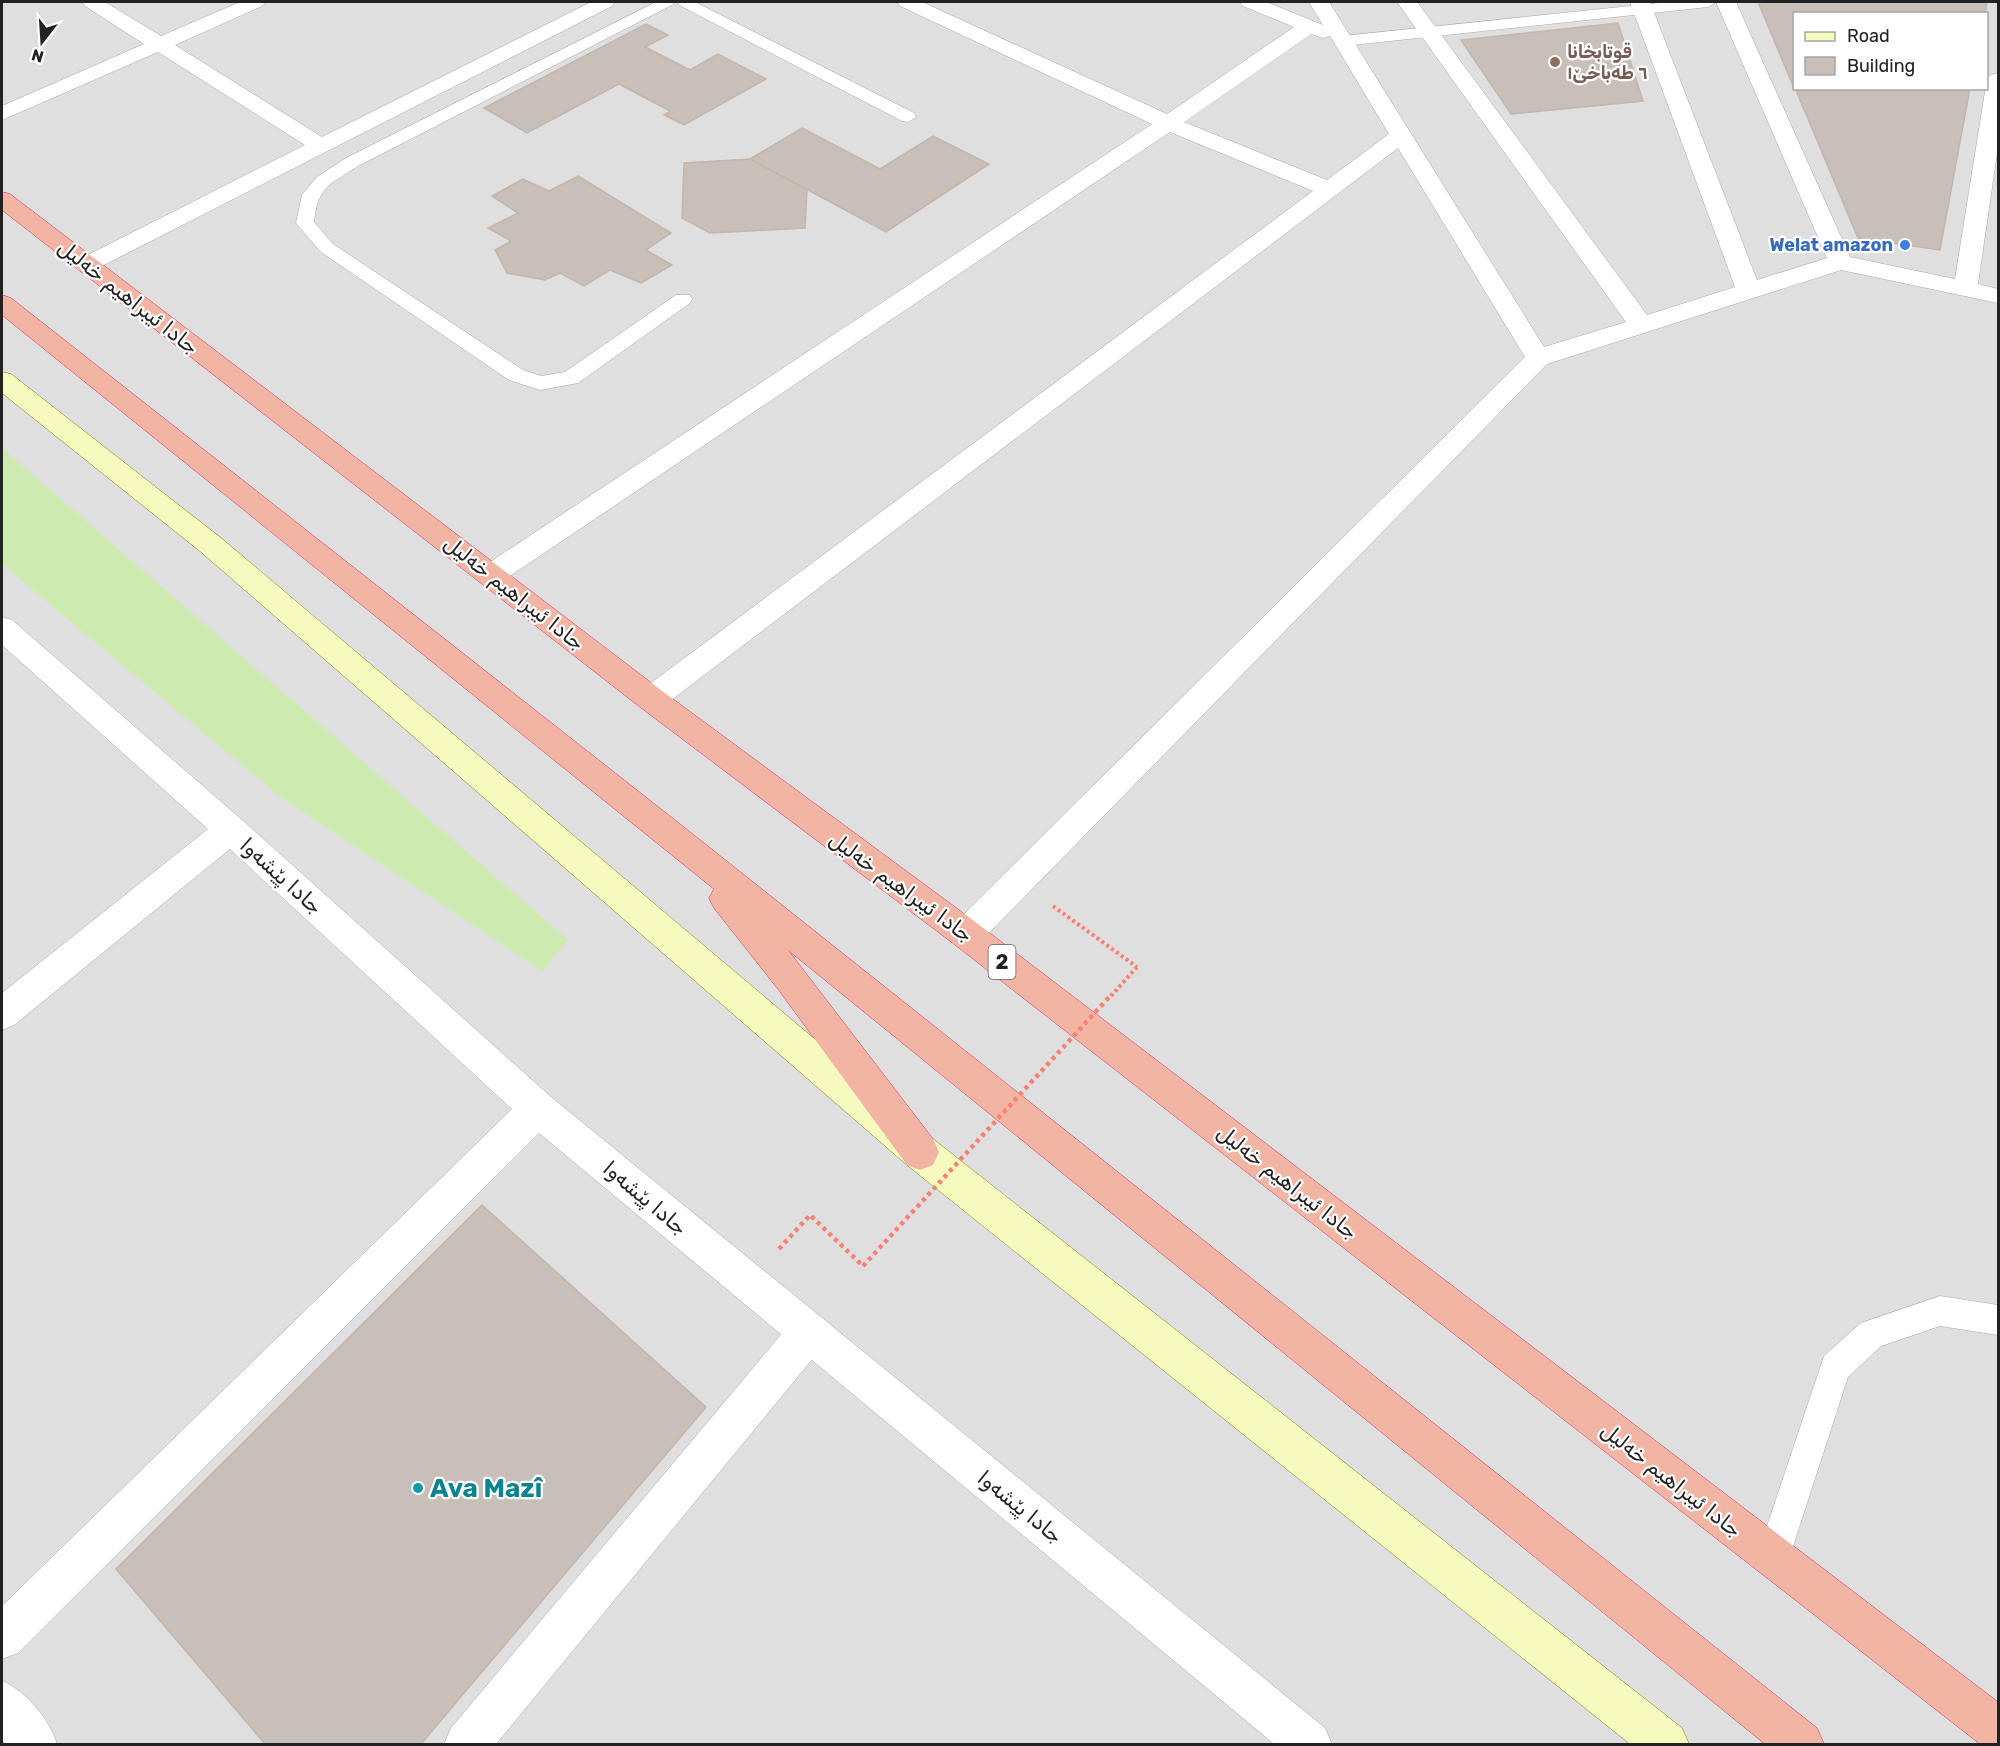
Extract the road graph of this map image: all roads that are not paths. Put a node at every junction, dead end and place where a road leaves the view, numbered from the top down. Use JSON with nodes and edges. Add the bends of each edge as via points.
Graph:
{"nodes":[{"id":1,"x":92,"y":2,"type":"edge"},
{"id":2,"x":255,"y":2,"type":"edge"},
{"id":3,"x":605,"y":2,"type":"edge"},
{"id":4,"x":668,"y":2,"type":"edge"},
{"id":5,"x":684,"y":2,"type":"edge"},
{"id":6,"x":907,"y":2,"type":"edge"},
{"id":7,"x":1250,"y":2,"type":"edge"},
{"id":8,"x":1407,"y":2,"type":"edge"},
{"id":9,"x":1708,"y":2,"type":"edge"},
{"id":10,"x":1726,"y":2,"type":"edge"},
{"id":11,"x":1641,"y":5,"type":"edge"},
{"id":12,"x":1314,"y":14,"type":"edge"},
{"id":13,"x":1429,"y":32,"type":"junction"},
{"id":14,"x":1343,"y":41,"type":"junction"},
{"id":15,"x":159,"y":43,"type":"junction"},
{"id":16,"x":1998,"y":79,"type":"edge"},
{"id":17,"x":2,"y":114,"type":"edge"},
{"id":18,"x":908,"y":117,"type":"dead end"},
{"id":19,"x":1168,"y":123,"type":"junction"},
{"id":20,"x":1402,"y":135,"type":"junction"},
{"id":21,"x":320,"y":145,"type":"junction"},
{"id":22,"x":1330,"y":190,"type":"junction"},
{"id":23,"x":2,"y":199,"type":"edge"},
{"id":24,"x":1840,"y":262,"type":"junction"},
{"id":25,"x":86,"y":265,"type":"junction"},
{"id":26,"x":1965,"y":289,"type":"junction"},
{"id":27,"x":1749,"y":291,"type":"junction"},
{"id":28,"x":1998,"y":296,"type":"edge"},
{"id":29,"x":683,"y":298,"type":"dead end"},
{"id":30,"x":2,"y":303,"type":"edge"},
{"id":31,"x":1642,"y":326,"type":"junction"},
{"id":32,"x":1538,"y":358,"type":"junction"},
{"id":33,"x":2,"y":380,"type":"edge"},
{"id":34,"x":491,"y":575,"type":"junction"},
{"id":35,"x":2,"y":628,"type":"edge"},
{"id":36,"x":651,"y":699,"type":"junction"},
{"id":37,"x":231,"y":830,"type":"junction"},
{"id":38,"x":674,"y":838,"type":"junction"},
{"id":39,"x":966,"y":934,"type":"junction"},
{"id":40,"x":2,"y":1014,"type":"edge"},
{"id":41,"x":538,"y":1109,"type":"junction"},
{"id":42,"x":920,"y":1152,"type":"junction"},
{"id":43,"x":1998,"y":1320,"type":"edge"},
{"id":44,"x":809,"y":1332,"type":"junction"},
{"id":45,"x":1773,"y":1559,"type":"junction"},
{"id":46,"x":2,"y":1637,"type":"edge"},
{"id":47,"x":2,"y":1704,"type":"edge"},
{"id":48,"x":1998,"y":1730,"type":"edge"},
{"id":49,"x":34,"y":1744,"type":"edge"},
{"id":50,"x":467,"y":1744,"type":"edge"},
{"id":51,"x":1309,"y":1744,"type":"edge"},
{"id":52,"x":1666,"y":1744,"type":"edge"},
{"id":53,"x":1801,"y":1744,"type":"edge"}],
"edges":[{"from":1,"to":15,"type":"street"},
{"from":2,"to":15,"type":"street"},
{"from":3,"to":21,"type":"street"},
{"from":4,"to":29,"type":"lane","via":[[352,162],[323,181],[308,199],[305,223],[344,260],[516,375],[540,383],[571,378]]},
{"from":5,"to":18,"type":"lane"},
{"from":6,"to":19,"type":"street"},
{"from":7,"to":12,"type":"street"},
{"from":8,"to":13,"type":"street"},
{"from":9,"to":11,"type":"lane"},
{"from":10,"to":24,"type":"street"},
{"from":11,"to":13,"type":"lane"},
{"from":11,"to":27,"type":"street"},
{"from":12,"to":14,"type":"street"},
{"from":12,"to":19,"type":"street"},
{"from":13,"to":14,"type":"lane"},
{"from":13,"to":31,"type":"street"},
{"from":14,"to":20,"type":"street"},
{"from":15,"to":17,"type":"street"},
{"from":15,"to":21,"type":"street"},
{"from":16,"to":26,"type":"street"},
{"from":19,"to":22,"type":"street"},
{"from":19,"to":34,"type":"street"},
{"from":20,"to":22,"type":"street"},
{"from":20,"to":32,"type":"street"},
{"from":21,"to":25,"type":"street"},
{"from":22,"to":36,"type":"street"},
{"from":23,"to":25,"type":"highway","name":"جادا ئیبراهیم خەلیل","number":"2"},
{"from":24,"to":26,"type":"street"},
{"from":24,"to":27,"type":"street"},
{"from":25,"to":34,"type":"highway","name":"جادا ئیبراهیم خەلیل","number":"2"},
{"from":26,"to":28,"type":"street"},
{"from":27,"to":31,"type":"street"},
{"from":30,"to":38,"type":"highway"},
{"from":31,"to":32,"type":"street"},
{"from":32,"to":39,"type":"street"},
{"from":33,"to":42,"type":"main road","via":[[211,545]]},
{"from":34,"to":36,"type":"highway","name":"جادا ئیبراهیم خەلیل","number":"2"},
{"from":35,"to":37,"type":"street","name":"جادا پێشەوا"},
{"from":36,"to":39,"type":"highway","name":"جادا ئیبراهیم خەلیل","number":"2"},
{"from":37,"to":40,"type":"street"},
{"from":37,"to":41,"type":"street","name":"جادا پێشەوا"},
{"from":38,"to":42,"type":"highway","via":[[763,943]]},
{"from":38,"to":53,"type":"highway"},
{"from":39,"to":45,"type":"highway","name":"جادا ئیبراهیم خەلیل","number":"2"},
{"from":41,"to":44,"type":"street","name":"جادا پێشەوا"},
{"from":41,"to":46,"type":"street"},
{"from":42,"to":52,"type":"main road"},
{"from":43,"to":45,"type":"lane","via":[[1940,1311],[1872,1334],[1835,1367]]},
{"from":44,"to":50,"type":"street"},
{"from":44,"to":51,"type":"street","name":"جادا پێشەوا"},
{"from":45,"to":48,"type":"highway","name":"جادا ئیبراهیم خەلیل","number":"2"},
{"from":47,"to":49,"type":"street"}]}
